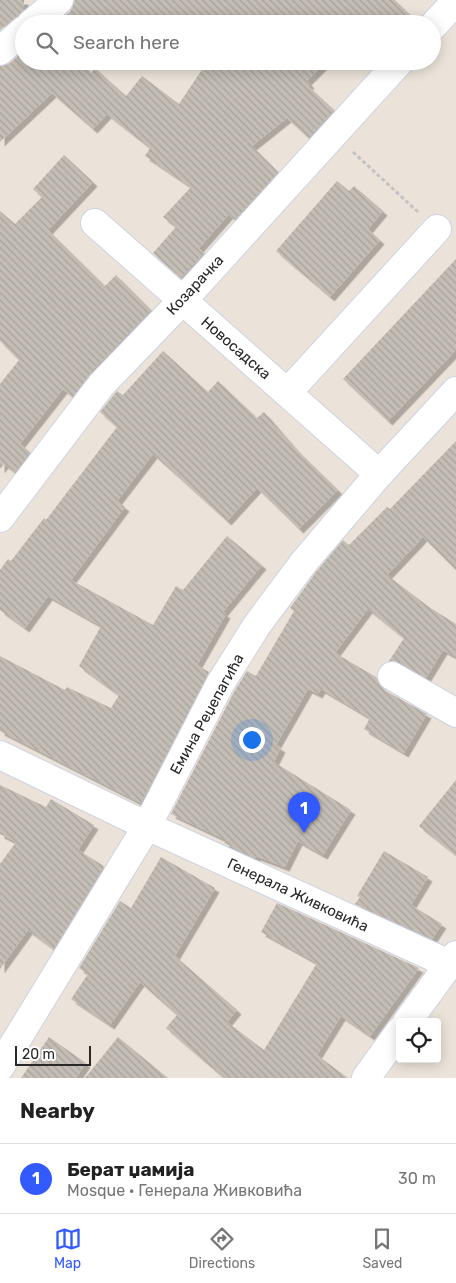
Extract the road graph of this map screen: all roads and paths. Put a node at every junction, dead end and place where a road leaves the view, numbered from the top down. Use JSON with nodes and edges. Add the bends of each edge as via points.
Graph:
{"nodes":[{"id":1,"x":59,"y":0,"type":"edge"},
{"id":2,"x":456,"y":1,"type":"edge"},
{"id":3,"x":42,"y":15,"type":"edge"},
{"id":4,"x":441,"y":17,"type":"edge"},
{"id":5,"x":15,"y":38,"type":"edge"},
{"id":6,"x":0,"y":51,"type":"edge"},
{"id":7,"x":392,"y":70,"type":"edge"},
{"id":8,"x":334,"y":135,"type":"junction"},
{"id":9,"x":95,"y":224,"type":"dead end"},
{"id":10,"x":437,"y":229,"type":"joint"},
{"id":11,"x":182,"y":301,"type":"junction"},
{"id":12,"x":456,"y":391,"type":"edge"},
{"id":13,"x":287,"y":393,"type":"junction"},
{"id":14,"x":379,"y":474,"type":"junction"},
{"id":15,"x":0,"y":518,"type":"edge"},
{"id":16,"x":392,"y":676,"type":"dead end"},
{"id":17,"x":456,"y":713,"type":"edge"},
{"id":18,"x":0,"y":755,"type":"edge"},
{"id":19,"x":147,"y":826,"type":"junction"},
{"id":20,"x":452,"y":959,"type":"edge"},
{"id":21,"x":410,"y":1018,"type":"edge"},
{"id":22,"x":396,"y":1037,"type":"edge"},
{"id":23,"x":0,"y":1067,"type":"edge"},
{"id":24,"x":366,"y":1078,"type":"edge"}],
"edges":[{"from":1,"to":3,"type":"street"},
{"from":2,"to":4,"type":"street"},
{"from":5,"to":6,"type":"street"},
{"from":7,"to":8,"type":"street","name":"Козарачка"},
{"from":8,"to":10,"type":"path"},
{"from":8,"to":11,"type":"street","name":"Козарачка"},
{"from":9,"to":11,"type":"street","name":"Новосадска"},
{"from":10,"to":13,"type":"street"},
{"from":11,"to":13,"type":"street","name":"Новосадска"},
{"from":11,"to":15,"type":"street","name":"Козарачка","via":[[101,385]]},
{"from":12,"to":14,"type":"street","name":"Емина Реџепагића"},
{"from":13,"to":14,"type":"street","name":"Новосадска"},
{"from":14,"to":19,"type":"street","name":"Емина Реџепагића","via":[[304,562],[257,625],[220,684]]},
{"from":16,"to":17,"type":"street"},
{"from":18,"to":19,"type":"street","name":"Генерала Живковића"},
{"from":19,"to":20,"type":"street","name":"Генерала Живковића"},
{"from":19,"to":23,"type":"street","name":"Емина Реџепагића"},
{"from":20,"to":21,"type":"street","name":"Генерала Живковића"},
{"from":22,"to":24,"type":"street"}]}
